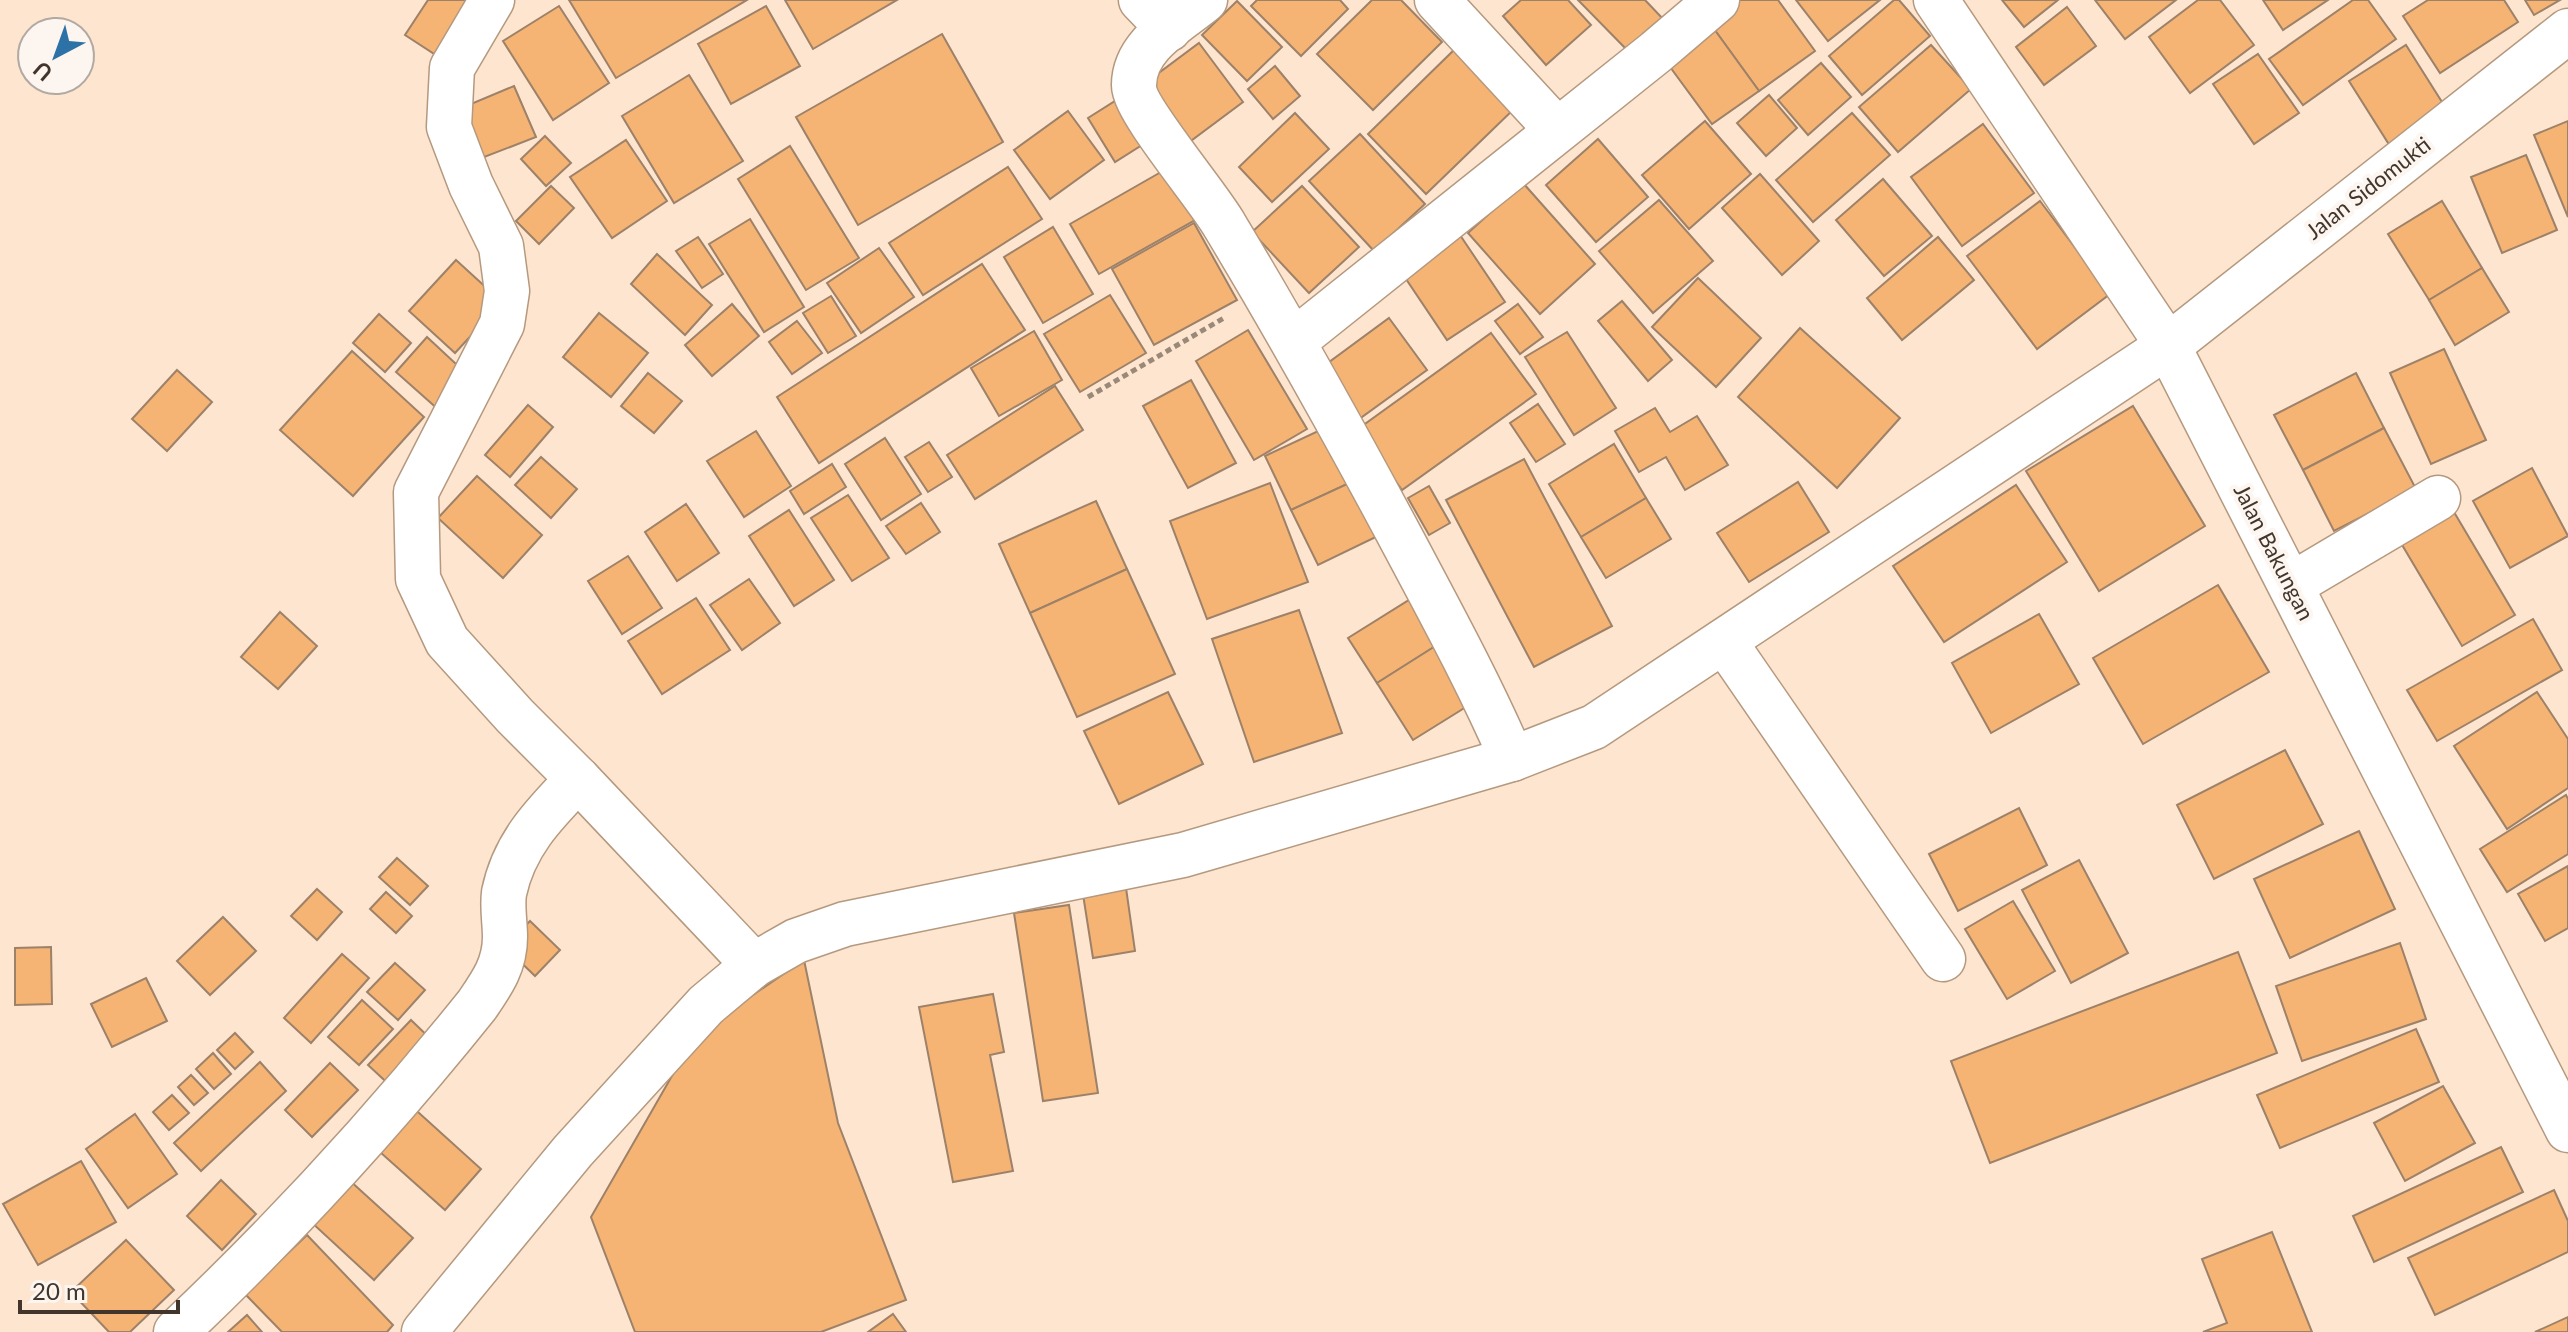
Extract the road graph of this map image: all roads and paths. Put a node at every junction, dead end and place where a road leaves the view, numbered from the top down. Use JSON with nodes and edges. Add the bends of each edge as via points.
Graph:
{"nodes":[{"id":1,"x":492,"y":0,"type":"edge"},
{"id":2,"x":1205,"y":0,"type":"edge"},
{"id":3,"x":1437,"y":0,"type":"edge"},
{"id":4,"x":1717,"y":0,"type":"edge"},
{"id":5,"x":1936,"y":0,"type":"edge"},
{"id":6,"x":1155,"y":14,"type":"edge"},
{"id":7,"x":2568,"y":31,"type":"edge"},
{"id":8,"x":1557,"y":130,"type":"junction"},
{"id":9,"x":1266,"y":294,"type":"junction"},
{"id":10,"x":1294,"y":341,"type":"junction"},
{"id":11,"x":2168,"y":346,"type":"junction"},
{"id":12,"x":1088,"y":397,"type":"dead end"},
{"id":13,"x":2438,"y":498,"type":"dead end"},
{"id":14,"x":2291,"y":585,"type":"junction"},
{"id":15,"x":1724,"y":641,"type":"junction"},
{"id":16,"x":1512,"y":759,"type":"junction"},
{"id":17,"x":578,"y":779,"type":"junction"},
{"id":18,"x":1943,"y":959,"type":"dead end"},
{"id":19,"x":754,"y":965,"type":"junction"},
{"id":20,"x":2568,"y":1130,"type":"edge"},
{"id":21,"x":176,"y":1332,"type":"edge"},
{"id":22,"x":424,"y":1332,"type":"edge"}],
"edges":[{"from":1,"to":17,"type":"street","via":[[452,68],[449,127],[501,246],[507,291],[502,324],[416,492],[418,579],[447,641]]},
{"from":2,"to":6,"type":"street"},
{"from":3,"to":8,"type":"street"},
{"from":4,"to":8,"type":"street"},
{"from":5,"to":11,"type":"street","name":"Jalan Bakungan"},
{"from":6,"to":9,"type":"street","via":[[1133,84],[1135,97],[1219,215]]},
{"from":7,"to":11,"type":"street","name":"Jalan Sidomukti"},
{"from":8,"to":10,"type":"street"},
{"from":9,"to":10,"type":"street"},
{"from":9,"to":12,"type":"path"},
{"from":10,"to":16,"type":"street","via":[[1475,679]]},
{"from":11,"to":14,"type":"street","name":"Jalan Bakungan"},
{"from":11,"to":15,"type":"street","name":"Jalan Sidomukti"},
{"from":13,"to":14,"type":"street"},
{"from":14,"to":20,"type":"street","name":"Jalan Bakungan"},
{"from":15,"to":16,"type":"street","name":"Jalan Sidomukti","via":[[1594,727]]},
{"from":15,"to":18,"type":"street"},
{"from":16,"to":19,"type":"street","name":"Jalan Sidomukti","via":[[1183,855],[845,924],[796,941]]},
{"from":17,"to":19,"type":"street"},
{"from":17,"to":21,"type":"street","via":[[524,842],[504,894],[502,961],[477,1005],[340,1165]]},
{"from":19,"to":22,"type":"street","name":"Jalan Sidomukti","via":[[706,1005],[573,1151]]}]}
